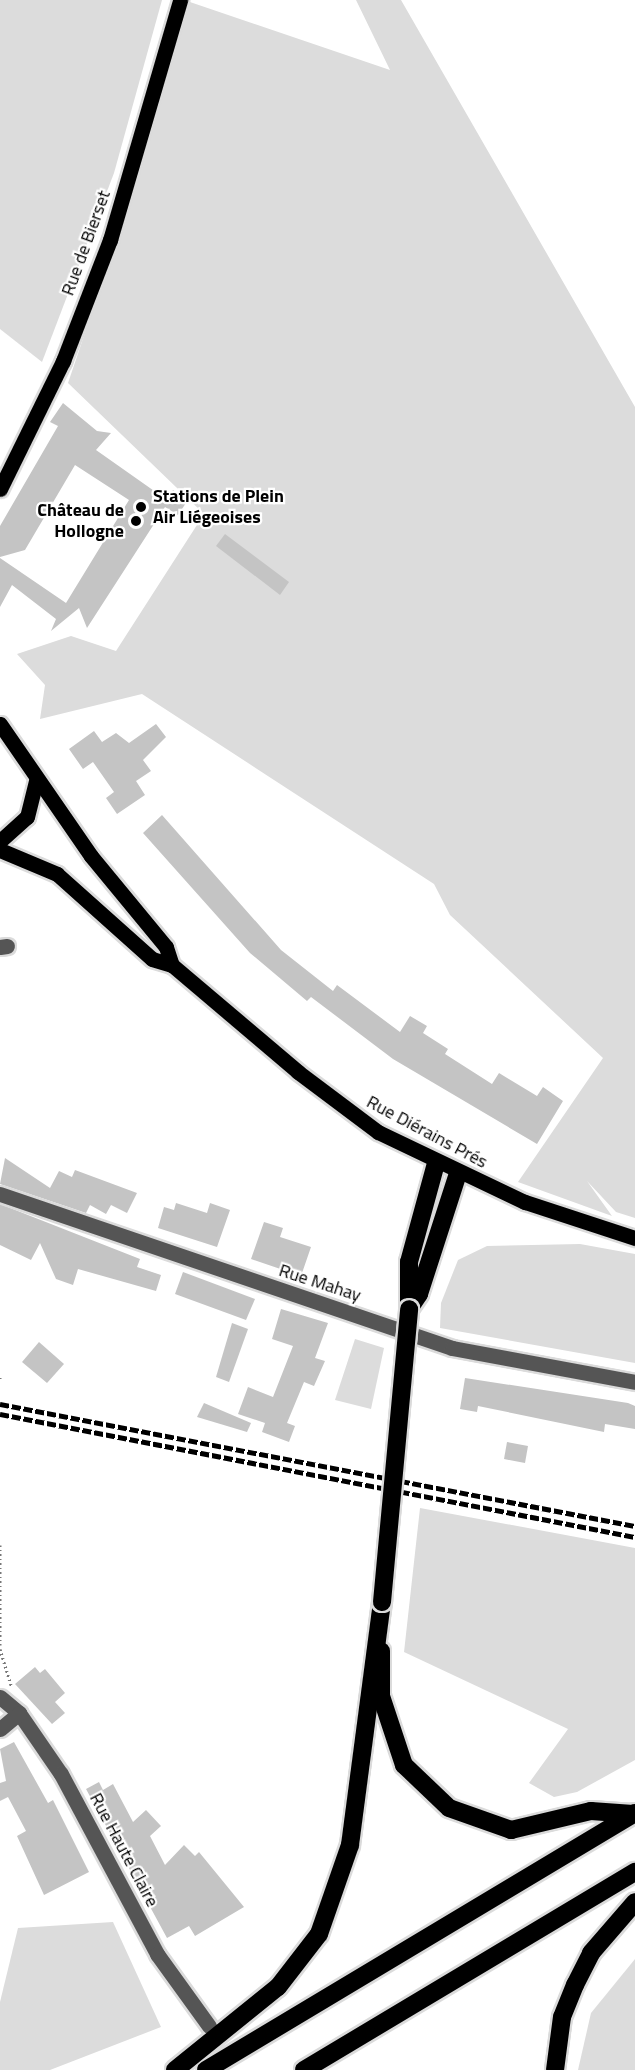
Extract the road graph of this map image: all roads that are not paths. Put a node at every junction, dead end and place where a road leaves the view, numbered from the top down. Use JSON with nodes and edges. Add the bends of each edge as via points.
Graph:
{"nodes":[{"id":1,"x":180,"y":0,"type":"edge"},
{"id":2,"x":0,"y":489,"type":"edge"},
{"id":3,"x":0,"y":724,"type":"edge"},
{"id":4,"x":36,"y":780,"type":"junction"},
{"id":5,"x":0,"y":841,"type":"edge"},
{"id":6,"x":0,"y":850,"type":"edge"},
{"id":7,"x":172,"y":965,"type":"junction"},
{"id":8,"x":436,"y":1163,"type":"junction"},
{"id":9,"x":458,"y":1173,"type":"junction"},
{"id":10,"x":0,"y":1194,"type":"edge"},
{"id":11,"x":635,"y":1238,"type":"edge"},
{"id":12,"x":411,"y":1298,"type":"junction"},
{"id":13,"x":635,"y":1382,"type":"edge"},
{"id":14,"x":381,"y":1607,"type":"junction"},
{"id":15,"x":0,"y":1697,"type":"edge"},
{"id":16,"x":19,"y":1713,"type":"junction"},
{"id":17,"x":0,"y":1730,"type":"edge"},
{"id":18,"x":634,"y":1814,"type":"edge"},
{"id":19,"x":635,"y":1872,"type":"edge"},
{"id":20,"x":635,"y":1902,"type":"edge"},
{"id":21,"x":209,"y":2026,"type":"dead end"},
{"id":22,"x":175,"y":2070,"type":"edge"},
{"id":23,"x":206,"y":2070,"type":"edge"},
{"id":24,"x":304,"y":2070,"type":"edge"},
{"id":25,"x":555,"y":2070,"type":"edge"}],
"edges":[{"from":1,"to":2,"type":"main road","name":"Rue de Bierset","via":[[110,240],[63,361]]},
{"from":3,"to":4,"type":"main road","name":"Rue Diérains Prés"},
{"from":4,"to":5,"type":"main road","via":[[27,818]]},
{"from":4,"to":7,"type":"main road","name":"Rue Diérains Prés","via":[[166,947]]},
{"from":6,"to":7,"type":"main road","name":"Rue Diérains Prés","via":[[57,874],[152,959]]},
{"from":7,"to":8,"type":"main road","name":"Rue Diérains Prés","via":[[338,1103]]},
{"from":8,"to":9,"type":"main road","name":"Rue Diérains Prés"},
{"from":8,"to":12,"type":"highway"},
{"from":9,"to":11,"type":"main road","name":"Rue Diérains Prés"},
{"from":9,"to":12,"type":"highway"},
{"from":10,"to":13,"type":"street","name":"Rue Mahay","via":[[452,1348]]},
{"from":12,"to":14,"type":"highway","bridge":true},
{"from":14,"to":18,"type":"highway","via":[[381,1696],[388,1726],[404,1765],[448,1808],[511,1830],[591,1811]]},
{"from":14,"to":22,"type":"highway","via":[[350,1845],[319,1934],[278,1988]]},
{"from":15,"to":16,"type":"street","name":"Rue Haute Claire"},
{"from":16,"to":17,"type":"street"},
{"from":16,"to":21,"type":"street","name":"Rue Haute Claire","via":[[61,1774],[157,1954]]},
{"from":18,"to":23,"type":"highway"},
{"from":19,"to":24,"type":"highway"},
{"from":20,"to":25,"type":"highway","via":[[591,1953],[575,1985],[562,2017]]}]}
